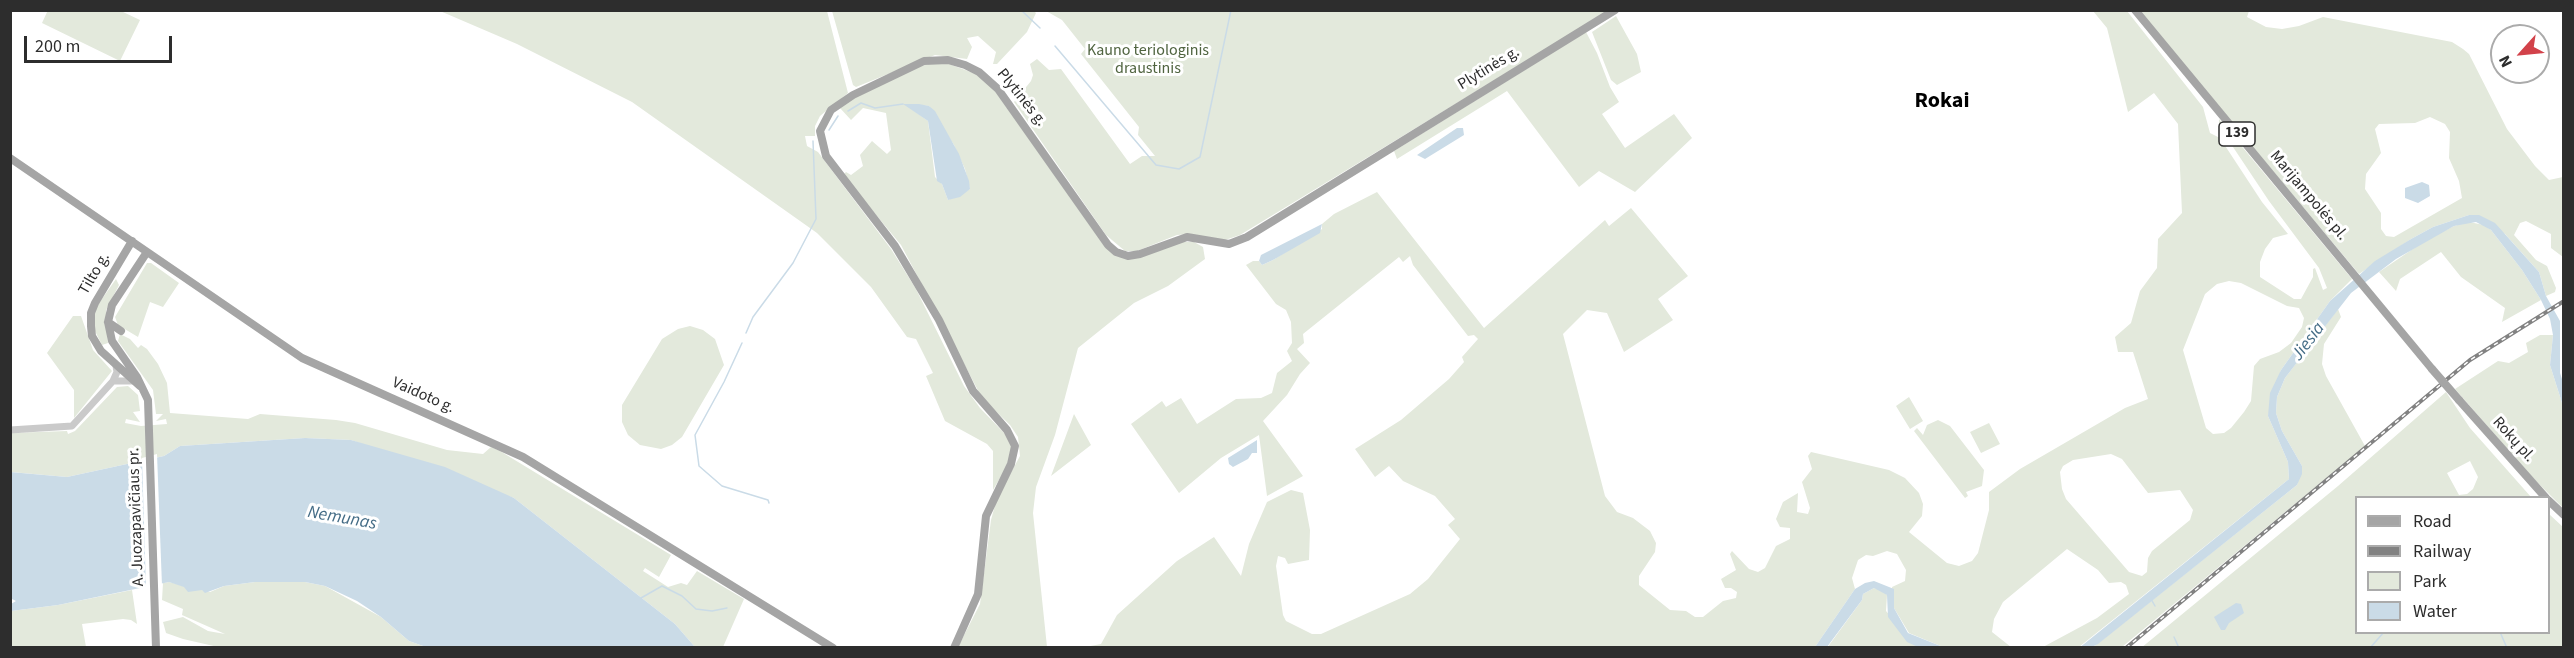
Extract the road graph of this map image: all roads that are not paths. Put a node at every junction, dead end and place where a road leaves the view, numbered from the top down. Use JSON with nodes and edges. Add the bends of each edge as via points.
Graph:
{"nodes":[{"id":1,"x":1615,"y":10,"type":"edge"},
{"id":2,"x":2135,"y":10,"type":"edge"},
{"id":3,"x":10,"y":158,"type":"edge"},
{"id":4,"x":132,"y":241,"type":"junction"},
{"id":5,"x":147,"y":252,"type":"junction"},
{"id":6,"x":110,"y":278,"type":"junction"},
{"id":7,"x":123,"y":288,"type":"junction"},
{"id":8,"x":111,"y":339,"type":"junction"},
{"id":9,"x":98,"y":348,"type":"junction"},
{"id":10,"x":116,"y":366,"type":"junction"},
{"id":11,"x":132,"y":369,"type":"joint"},
{"id":12,"x":113,"y":381,"type":"junction"},
{"id":13,"x":132,"y":381,"type":"junction"},
{"id":14,"x":143,"y":387,"type":"junction"},
{"id":15,"x":2459,"y":400,"type":"joint"},
{"id":16,"x":10,"y":430,"type":"edge"},
{"id":17,"x":2544,"y":496,"type":"edge"},
{"id":18,"x":2550,"y":502,"type":"edge"},
{"id":19,"x":2564,"y":515,"type":"edge"},
{"id":20,"x":156,"y":648,"type":"edge"},
{"id":21,"x":833,"y":648,"type":"edge"},
{"id":22,"x":954,"y":648,"type":"edge"}],
"edges":[{"from":1,"to":22,"type":"main road","name":"Plytinės g.","via":[[1229,244],[1187,237],[1132,256],[1116,252],[1003,94],[985,76],[965,65],[948,60],[924,61],[853,95],[831,110],[820,131],[826,156],[895,246],[939,320],[974,391],[1007,430],[1015,446],[1011,464],[986,516],[978,594]]},
{"from":2,"to":15,"type":"main road","name":"Marijampolės pl.","number":"139","bridge":true},
{"from":3,"to":4,"type":"main road","name":"Vaidoto g."},
{"from":4,"to":5,"type":"main road","name":"Vaidoto g."},
{"from":4,"to":6,"type":"main road","name":"Tilto g."},
{"from":5,"to":7,"type":"main road","name":"Tilto g."},
{"from":5,"to":21,"type":"main road","name":"Vaidoto g.","via":[[302,358],[523,457]]},
{"from":6,"to":7,"type":"main road","via":[[120,277]]},
{"from":6,"to":9,"type":"main road","name":"Tilto g.","via":[[91,313],[92,336]]},
{"from":7,"to":8,"type":"main road","name":"Tilto g.","via":[[110,309]]},
{"from":8,"to":9,"type":"main road","via":[[108,347]]},
{"from":8,"to":11,"type":"main road","name":"Tilto g."},
{"from":9,"to":10,"type":"main road"},
{"from":10,"to":12,"type":"street"},
{"from":10,"to":13,"type":"main road"},
{"from":11,"to":14,"type":"main road","name":"A. Juozapavičiaus pr."},
{"from":12,"to":13,"type":"street"},
{"from":12,"to":16,"type":"street","via":[[69,427]]},
{"from":13,"to":14,"type":"main road"},
{"from":14,"to":20,"type":"main road","name":"A. Juozapavičiaus pr.","via":[[148,400]]},
{"from":15,"to":17,"type":"main road","name":"Rokų pl.","number":"139"},
{"from":18,"to":19,"type":"main road","name":"Rokų pl.","number":"139"}]}
